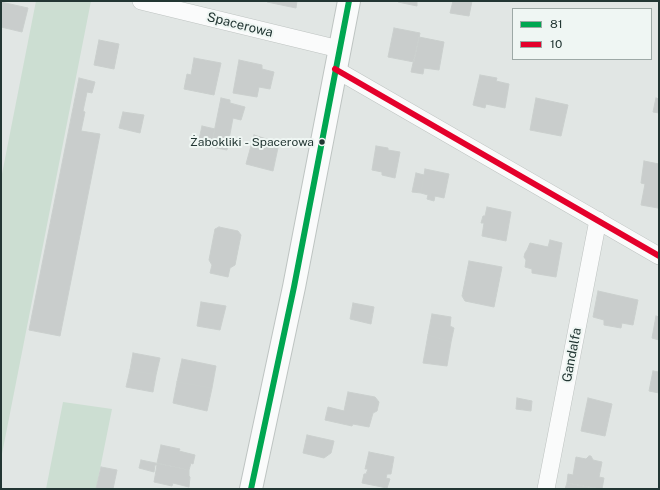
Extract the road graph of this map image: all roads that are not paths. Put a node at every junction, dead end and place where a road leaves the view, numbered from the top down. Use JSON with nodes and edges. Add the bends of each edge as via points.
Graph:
{"nodes":[{"id":1,"x":140,"y":1,"type":"edge"},
{"id":2,"x":348,"y":1,"type":"edge"},
{"id":3,"x":337,"y":59,"type":"junction"},
{"id":4,"x":598,"y":220,"type":"junction"},
{"id":5,"x":659,"y":256,"type":"edge"},
{"id":6,"x":250,"y":489,"type":"edge"},
{"id":7,"x":546,"y":489,"type":"edge"}],
"edges":[{"from":1,"to":3,"type":"street","name":"Spacerowa"},
{"from":2,"to":3,"type":"street"},
{"from":3,"to":4,"type":"street","name":"Spacerowa"},
{"from":3,"to":6,"type":"street","via":[[294,287]]},
{"from":4,"to":5,"type":"street","name":"Spacerowa"},
{"from":4,"to":7,"type":"street","name":"Gandalfa"}]}
